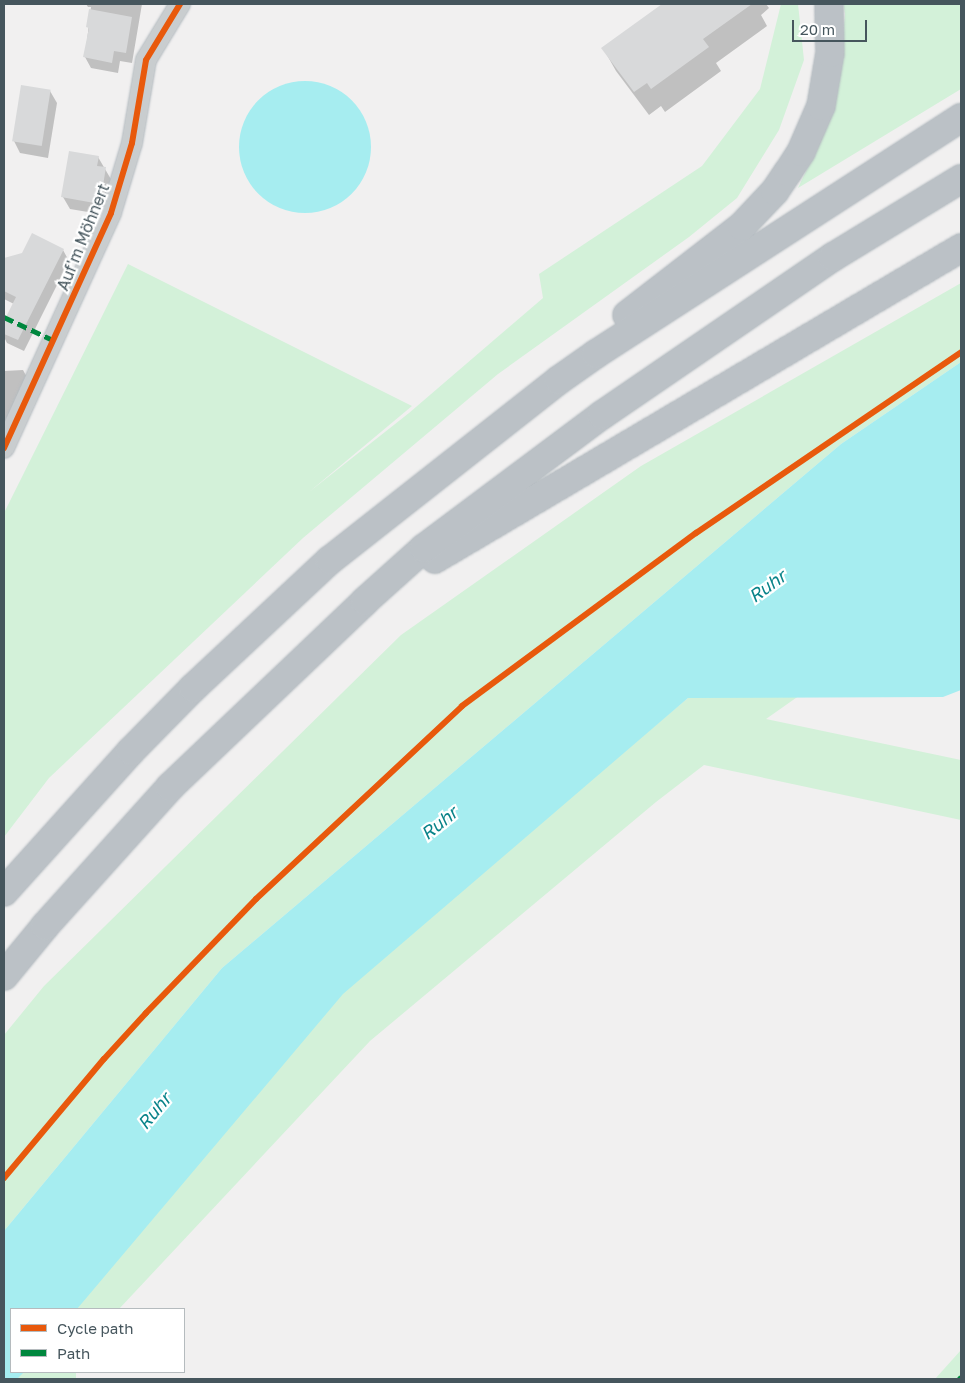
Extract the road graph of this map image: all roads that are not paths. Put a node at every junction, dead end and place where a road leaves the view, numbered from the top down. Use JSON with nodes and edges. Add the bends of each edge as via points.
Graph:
{"nodes":[{"id":1,"x":180,"y":4,"type":"edge"},
{"id":2,"x":829,"y":4,"type":"edge"},
{"id":3,"x":961,"y":118,"type":"edge"},
{"id":4,"x":961,"y":179,"type":"edge"},
{"id":5,"x":961,"y":248,"type":"edge"},
{"id":6,"x":559,"y":380,"type":"junction"},
{"id":7,"x":4,"y":448,"type":"edge"},
{"id":8,"x":365,"y":601,"type":"junction"},
{"id":9,"x":4,"y":892,"type":"edge"},
{"id":10,"x":4,"y":976,"type":"edge"}],
"edges":[{"from":1,"to":7,"type":"street","name":"Auf'm Möhnert","via":[[146,60],[132,143],[111,213]]},
{"from":2,"to":6,"type":"highway","via":[[830,53],[821,106],[801,152],[775,191],[742,226],[627,315]]},
{"from":3,"to":6,"type":"highway"},
{"from":4,"to":8,"type":"highway","via":[[833,257],[602,415],[424,548]]},
{"from":5,"to":8,"type":"highway"},
{"from":6,"to":9,"type":"highway","via":[[330,560],[131,751]]},
{"from":8,"to":10,"type":"highway","via":[[170,788]]}]}
